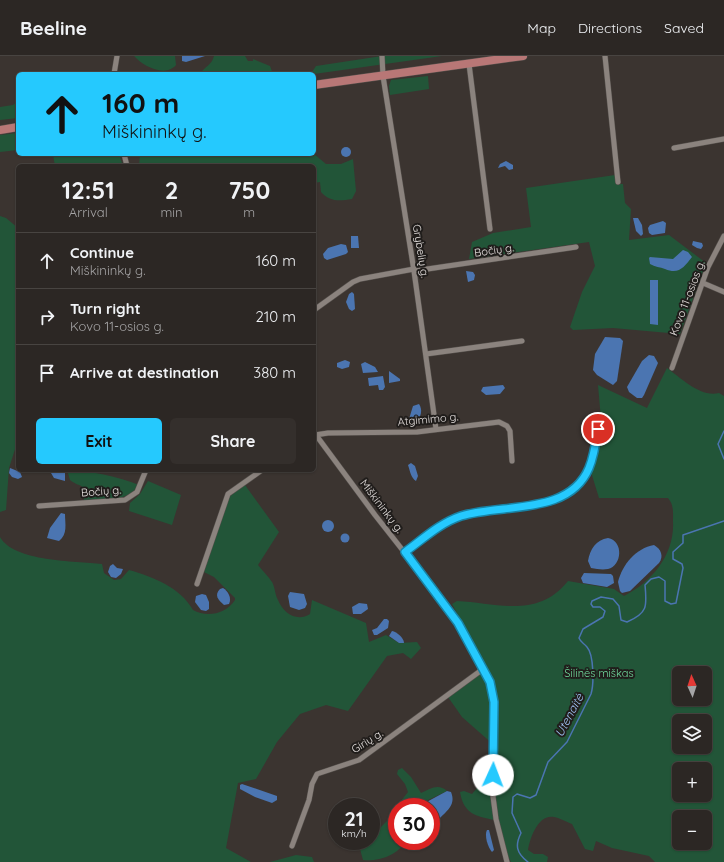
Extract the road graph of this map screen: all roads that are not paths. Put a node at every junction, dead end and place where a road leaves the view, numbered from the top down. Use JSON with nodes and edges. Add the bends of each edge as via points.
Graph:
{"nodes":[{"id":1,"x":117,"y":56,"type":"edge"},
{"id":2,"x":382,"y":56,"type":"edge"},
{"id":3,"x":523,"y":56,"type":"edge"},
{"id":4,"x":605,"y":56,"type":"edge"},
{"id":5,"x":469,"y":64,"type":"junction"},
{"id":6,"x":114,"y":72,"type":"edge"},
{"id":7,"x":384,"y":76,"type":"junction"},
{"id":8,"x":316,"y":85,"type":"edge"},
{"id":9,"x":16,"y":127,"type":"edge"},
{"id":10,"x":0,"y":130,"type":"edge"},
{"id":11,"x":724,"y":139,"type":"edge"},
{"id":12,"x":674,"y":148,"type":"dead end"},
{"id":13,"x":618,"y":182,"type":"dead end"},
{"id":14,"x":490,"y":229,"type":"dead end"},
{"id":15,"x":724,"y":236,"type":"edge"},
{"id":16,"x":576,"y":248,"type":"dead end"},
{"id":17,"x":414,"y":270,"type":"junction"},
{"id":18,"x":703,"y":283,"type":"junction"},
{"id":19,"x":724,"y":292,"type":"edge"},
{"id":20,"x":316,"y":309,"type":"edge"},
{"id":21,"x":522,"y":341,"type":"dead end"},
{"id":22,"x":426,"y":354,"type":"junction"},
{"id":23,"x":672,"y":368,"type":"dead end"},
{"id":24,"x":436,"y":429,"type":"junction"},
{"id":25,"x":598,"y":429,"type":"dead end"},
{"id":26,"x":316,"y":435,"type":"edge"},
{"id":27,"x":316,"y":436,"type":"edge"},
{"id":28,"x":512,"y":461,"type":"dead end"},
{"id":29,"x":145,"y":472,"type":"edge"},
{"id":30,"x":259,"y":472,"type":"edge"},
{"id":31,"x":39,"y":506,"type":"dead end"},
{"id":32,"x":405,"y":552,"type":"junction"},
{"id":33,"x":197,"y":584,"type":"dead end"},
{"id":34,"x":484,"y":669,"type":"junction"},
{"id":35,"x":292,"y":846,"type":"dead end"},
{"id":36,"x":507,"y":862,"type":"edge"}],
"edges":[{"from":1,"to":6,"type":"street"},
{"from":2,"to":7,"type":"street","name":"Grybelių g."},
{"from":3,"to":5,"type":"highway"},
{"from":4,"to":13,"type":"street"},
{"from":5,"to":7,"type":"highway"},
{"from":5,"to":14,"type":"street"},
{"from":7,"to":8,"type":"highway"},
{"from":7,"to":17,"type":"street","name":"Grybelių g."},
{"from":9,"to":10,"type":"highway"},
{"from":11,"to":12,"type":"street"},
{"from":15,"to":18,"type":"street","name":"Kovo 11-osios g."},
{"from":16,"to":17,"type":"street","name":"Bočių g."},
{"from":17,"to":20,"type":"street","name":"Bočių g.","via":[[357,280]]},
{"from":17,"to":22,"type":"street","name":"Grybelių g."},
{"from":18,"to":19,"type":"street"},
{"from":18,"to":23,"type":"street","name":"Kovo 11-osios g."},
{"from":21,"to":22,"type":"street"},
{"from":22,"to":24,"type":"street","name":"Grybelių g."},
{"from":24,"to":26,"type":"street","name":"Atgimimo g.","via":[[418,432]]},
{"from":24,"to":28,"type":"street","name":"Atgimimo g.","via":[[504,423],[510,431]]},
{"from":25,"to":32,"type":"street","via":[[589,469],[579,484],[569,492],[549,502],[463,516],[444,524]]},
{"from":27,"to":32,"type":"street","name":"Miškininkų g."},
{"from":29,"to":31,"type":"street","name":"Bočių g.","via":[[137,492],[126,500]]},
{"from":30,"to":33,"type":"street","via":[[228,494]]},
{"from":32,"to":34,"type":"street","name":"Miškininkų g.","via":[[458,623]]},
{"from":34,"to":35,"type":"street","name":"Girių g.","via":[[359,760],[317,774]]},
{"from":34,"to":36,"type":"street","name":"Miškininkų g.","via":[[493,692],[492,788],[496,819]]}]}
